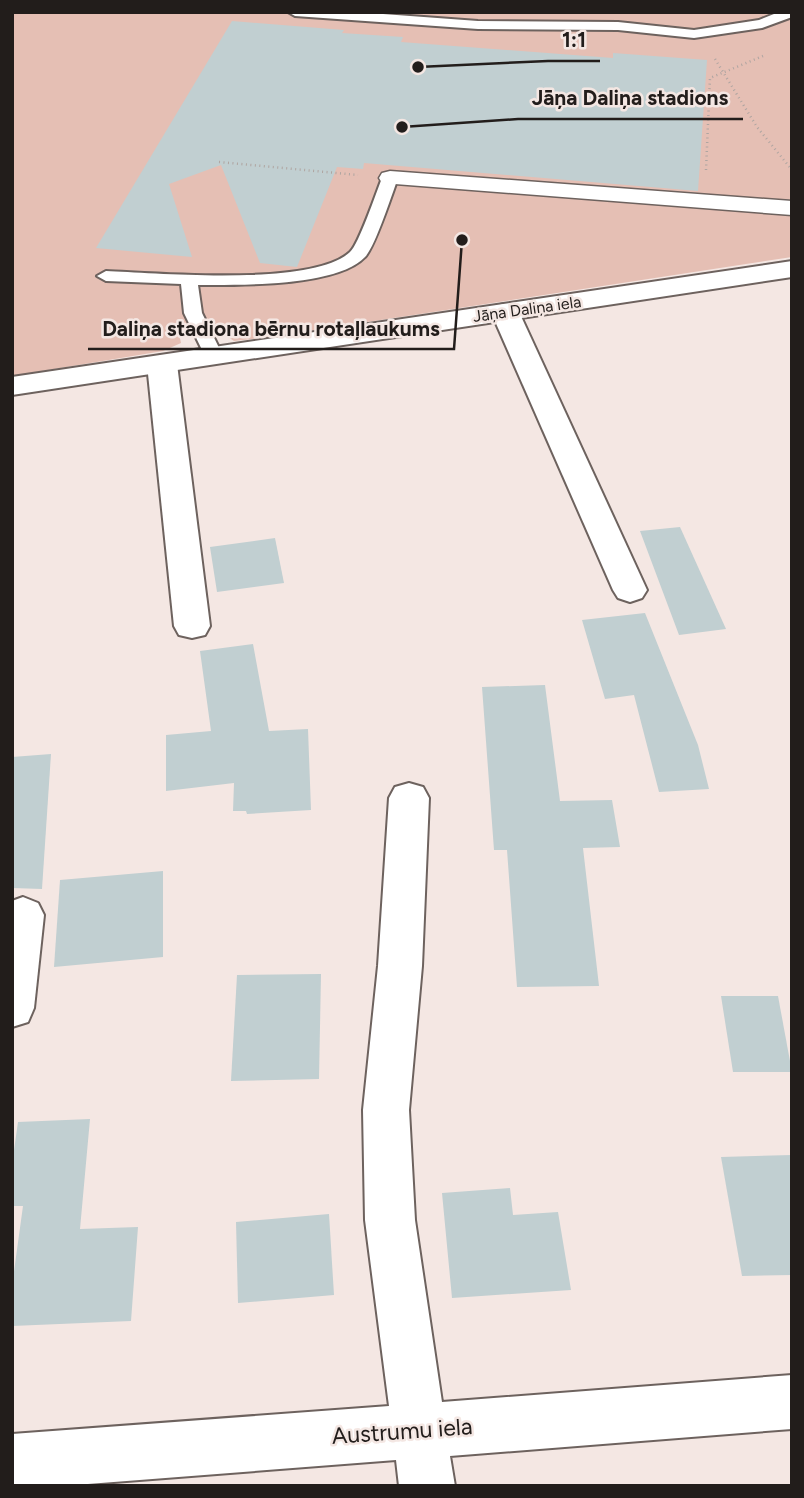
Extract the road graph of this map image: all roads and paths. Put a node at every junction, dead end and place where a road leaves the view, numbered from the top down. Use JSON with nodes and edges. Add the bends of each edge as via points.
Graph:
{"nodes":[{"id":1,"x":295,"y":12,"type":"edge"},
{"id":2,"x":792,"y":12,"type":"edge"},
{"id":3,"x":694,"y":34,"type":"junction"},
{"id":4,"x":770,"y":52,"type":"dead end"},
{"id":5,"x":722,"y":73,"type":"junction"},
{"id":6,"x":219,"y":162,"type":"dead end"},
{"id":7,"x":792,"y":170,"type":"edge"},
{"id":8,"x":390,"y":178,"type":"junction"},
{"id":9,"x":704,"y":202,"type":"junction"},
{"id":10,"x":792,"y":208,"type":"edge"},
{"id":11,"x":792,"y":269,"type":"edge"},
{"id":12,"x":106,"y":276,"type":"dead end"},
{"id":13,"x":190,"y":279,"type":"junction"},
{"id":14,"x":505,"y":312,"type":"junction"},
{"id":15,"x":213,"y":354,"type":"junction"},
{"id":16,"x":162,"y":363,"type":"junction"},
{"id":17,"x":12,"y":386,"type":"edge"},
{"id":18,"x":630,"y":590,"type":"dead end"},
{"id":19,"x":192,"y":626,"type":"dead end"},
{"id":20,"x":409,"y":798,"type":"dead end"},
{"id":21,"x":23,"y":915,"type":"dead end"},
{"id":22,"x":12,"y":1008,"type":"edge"},
{"id":23,"x":792,"y":1402,"type":"edge"},
{"id":24,"x":421,"y":1429,"type":"junction"},
{"id":25,"x":12,"y":1462,"type":"edge"},
{"id":26,"x":427,"y":1486,"type":"edge"}],
"edges":[{"from":1,"to":3,"type":"lane","via":[[468,25],[618,26]]},
{"from":2,"to":3,"type":"lane","via":[[762,24]]},
{"from":3,"to":5,"type":"path"},
{"from":4,"to":5,"type":"path"},
{"from":5,"to":7,"type":"path"},
{"from":5,"to":9,"type":"path","via":[[710,78]]},
{"from":6,"to":8,"type":"path"},
{"from":8,"to":9,"type":"street"},
{"from":8,"to":13,"type":"lane","via":[[359,254],[350,262],[318,273]]},
{"from":9,"to":10,"type":"street"},
{"from":11,"to":14,"type":"street","name":"Jāņa Daliņa iela"},
{"from":12,"to":13,"type":"lane"},
{"from":13,"to":15,"type":"lane","via":[[193,313]]},
{"from":14,"to":15,"type":"street","name":"Jāņa Daliņa iela"},
{"from":14,"to":18,"type":"street"},
{"from":15,"to":16,"type":"street","name":"Jāņa Daliņa iela"},
{"from":16,"to":17,"type":"street","name":"Jāņa Daliņa iela"},
{"from":16,"to":19,"type":"street"},
{"from":20,"to":24,"type":"street","via":[[386,1110],[390,1220]]},
{"from":21,"to":22,"type":"street"},
{"from":23,"to":24,"type":"street","name":"Austrumu iela"},
{"from":24,"to":25,"type":"street","name":"Austrumu iela"},
{"from":24,"to":26,"type":"street"}]}
